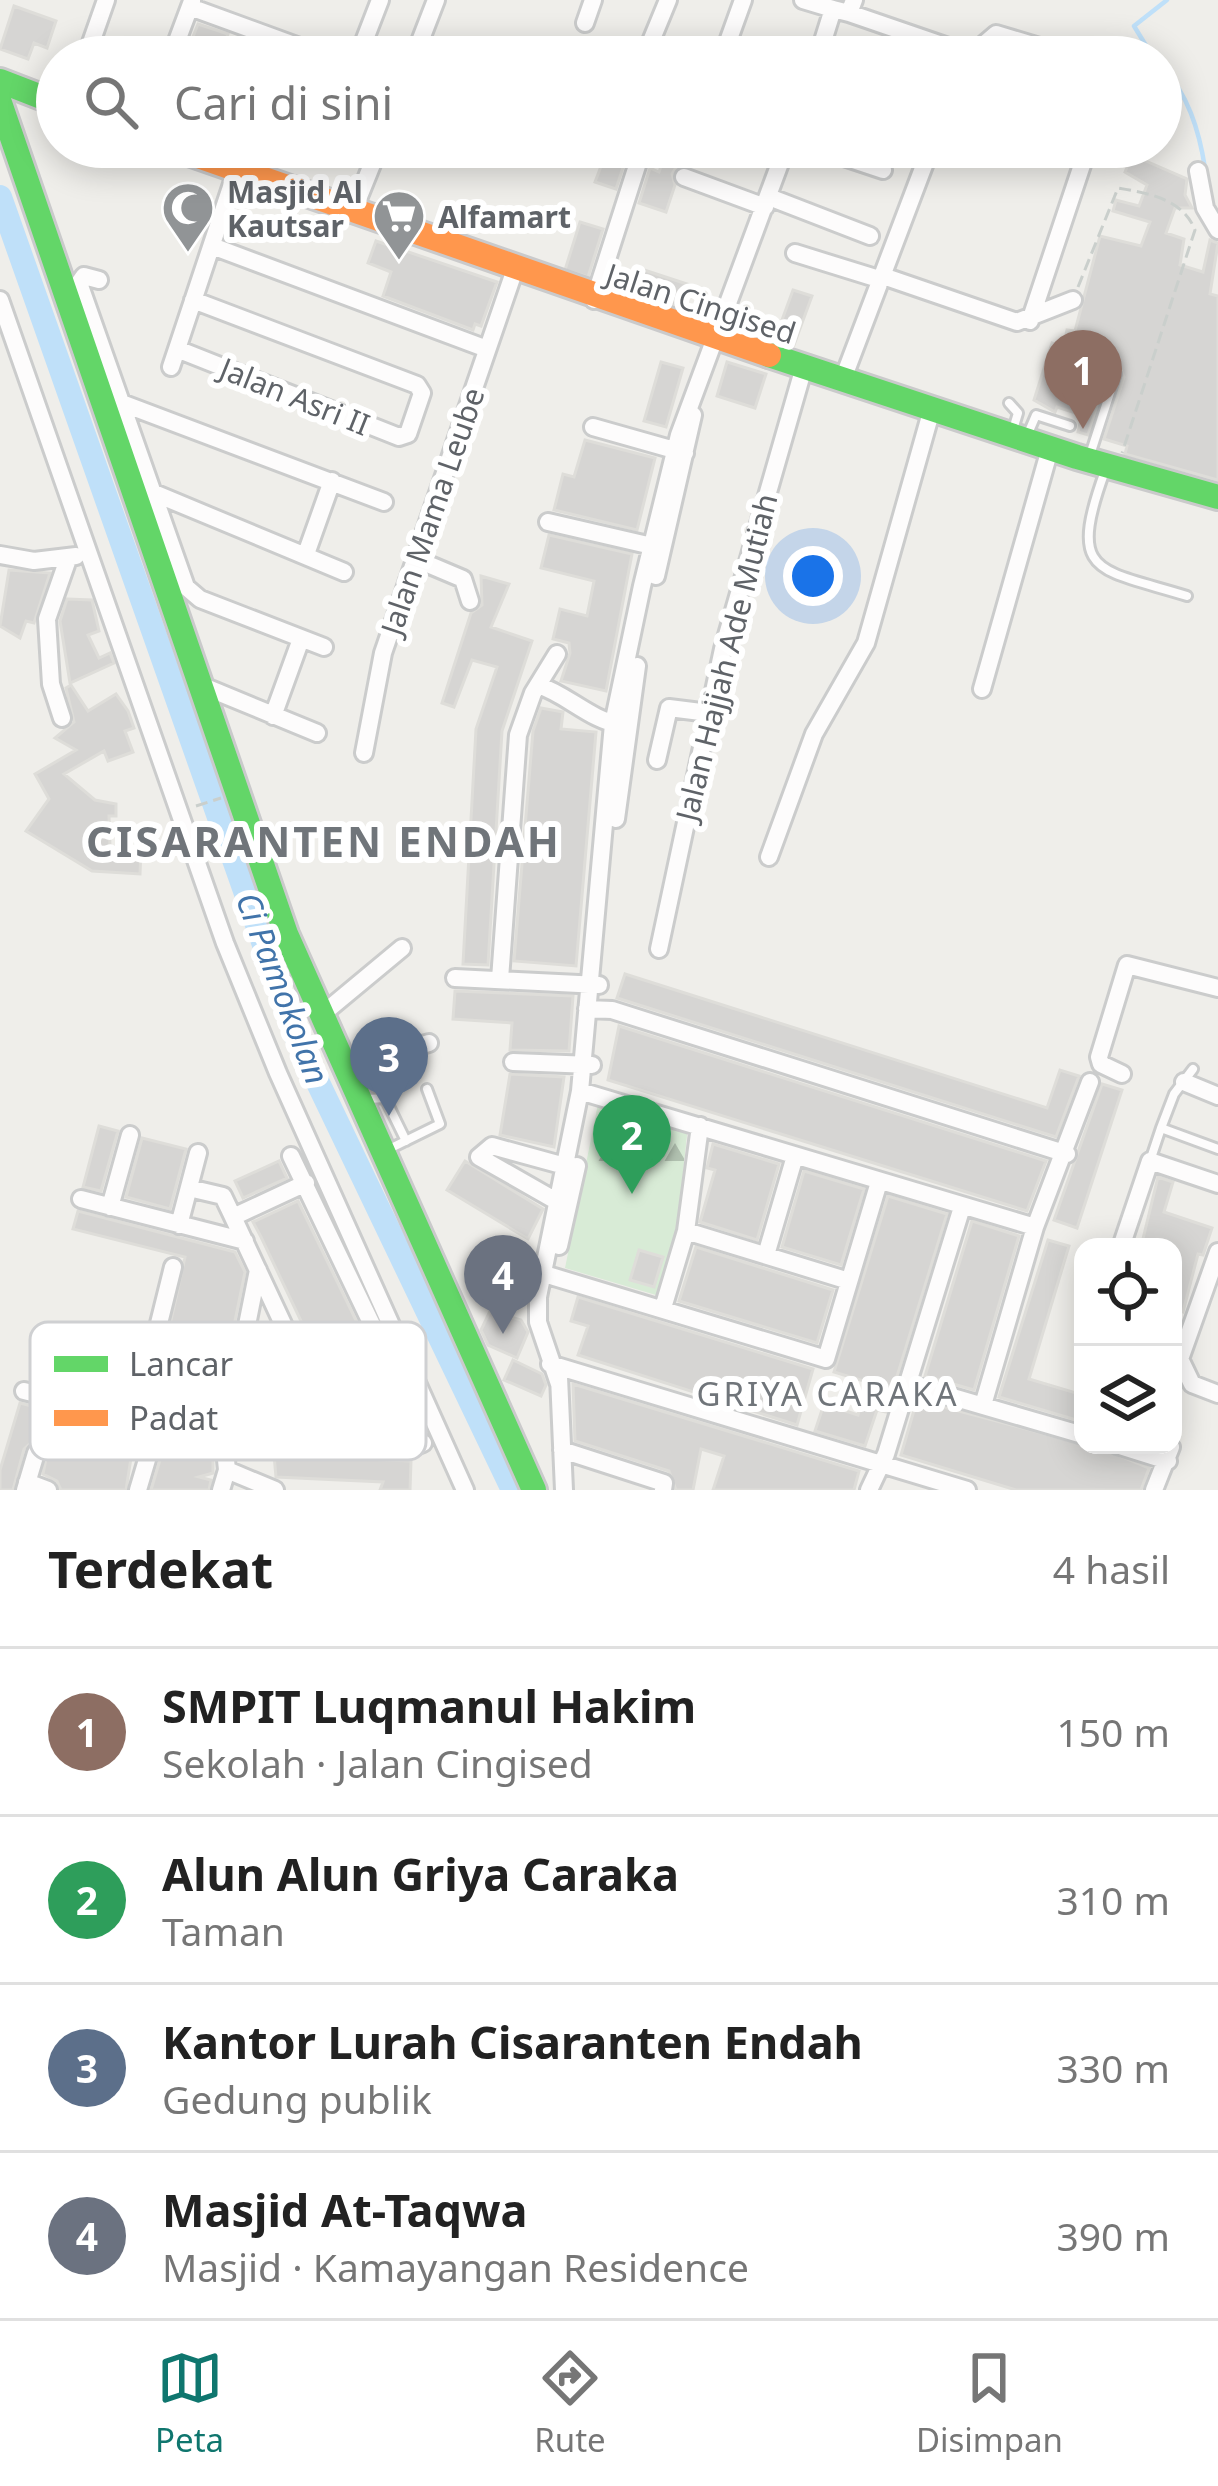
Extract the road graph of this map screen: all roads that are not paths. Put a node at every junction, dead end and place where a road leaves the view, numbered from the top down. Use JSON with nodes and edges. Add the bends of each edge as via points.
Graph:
{"nodes":[{"id":1,"x":106,"y":0,"type":"edge"},
{"id":2,"x":380,"y":0,"type":"edge"},
{"id":3,"x":436,"y":0,"type":"edge"},
{"id":4,"x":593,"y":0,"type":"edge"},
{"id":5,"x":668,"y":0,"type":"edge"},
{"id":6,"x":743,"y":0,"type":"edge"},
{"id":7,"x":191,"y":4,"type":"edge"},
{"id":8,"x":828,"y":4,"type":"edge"},
{"id":9,"x":217,"y":8,"type":"edge"},
{"id":10,"x":585,"y":23,"type":"dead end"},
{"id":11,"x":93,"y":36,"type":"edge"},
{"id":12,"x":178,"y":36,"type":"edge"},
{"id":13,"x":268,"y":36,"type":"edge"},
{"id":14,"x":366,"y":36,"type":"edge"},
{"id":15,"x":422,"y":36,"type":"edge"},
{"id":16,"x":653,"y":36,"type":"edge"},
{"id":17,"x":730,"y":36,"type":"edge"},
{"id":18,"x":822,"y":36,"type":"edge"},
{"id":19,"x":917,"y":36,"type":"edge"},
{"id":20,"x":0,"y":82,"type":"edge"},
{"id":21,"x":36,"y":95,"type":"edge"},
{"id":22,"x":0,"y":103,"type":"edge"},
{"id":23,"x":215,"y":168,"type":"edge"},
{"id":24,"x":371,"y":168,"type":"edge"},
{"id":25,"x":637,"y":168,"type":"edge"},
{"id":26,"x":779,"y":168,"type":"edge"},
{"id":27,"x":877,"y":168,"type":"edge"},
{"id":28,"x":923,"y":168,"type":"edge"},
{"id":29,"x":1081,"y":168,"type":"edge"},
{"id":30,"x":883,"y":170,"type":"dead end"},
{"id":31,"x":1198,"y":171,"type":"dead end"},
{"id":32,"x":234,"y":177,"type":"junction"},
{"id":33,"x":684,"y":178,"type":"dead end"},
{"id":34,"x":767,"y":202,"type":"junction"},
{"id":35,"x":352,"y":214,"type":"junction"},
{"id":36,"x":1218,"y":230,"type":"edge"},
{"id":37,"x":871,"y":236,"type":"dead end"},
{"id":38,"x":212,"y":246,"type":"junction"},
{"id":39,"x":796,"y":253,"type":"dead end"},
{"id":40,"x":514,"y":272,"type":"junction"},
{"id":41,"x":882,"y":278,"type":"junction"},
{"id":42,"x":99,"y":280,"type":"dead end"},
{"id":43,"x":0,"y":300,"type":"edge"},
{"id":44,"x":194,"y":300,"type":"junction"},
{"id":45,"x":594,"y":300,"type":"junction"},
{"id":46,"x":1073,"y":300,"type":"road end"},
{"id":47,"x":1030,"y":321,"type":"junction"},
{"id":48,"x":716,"y":341,"type":"junction"},
{"id":49,"x":177,"y":349,"type":"junction"},
{"id":50,"x":487,"y":349,"type":"junction"},
{"id":51,"x":171,"y":367,"type":"dead end"},
{"id":52,"x":804,"y":367,"type":"junction"},
{"id":53,"x":1116,"y":374,"type":"dead end"},
{"id":54,"x":843,"y":379,"type":"junction"},
{"id":55,"x":107,"y":390,"type":"junction"},
{"id":56,"x":1009,"y":404,"type":"dead end"},
{"id":57,"x":932,"y":409,"type":"junction"},
{"id":58,"x":1070,"y":426,"type":"dead end"},
{"id":59,"x":593,"y":427,"type":"dead end"},
{"id":60,"x":1029,"y":442,"type":"junction"},
{"id":61,"x":682,"y":448,"type":"junction"},
{"id":62,"x":1104,"y":468,"type":"junction"},
{"id":63,"x":332,"y":481,"type":"junction"},
{"id":64,"x":149,"y":491,"type":"junction"},
{"id":65,"x":1218,"y":497,"type":"edge"},
{"id":66,"x":384,"y":502,"type":"dead end"},
{"id":67,"x":548,"y":522,"type":"dead end"},
{"id":68,"x":652,"y":547,"type":"junction"},
{"id":69,"x":86,"y":553,"type":"junction"},
{"id":70,"x":306,"y":554,"type":"junction"},
{"id":71,"x":0,"y":555,"type":"edge"},
{"id":72,"x":68,"y":559,"type":"junction"},
{"id":73,"x":418,"y":560,"type":"junction"},
{"id":74,"x":344,"y":572,"type":"dead end"},
{"id":75,"x":648,"y":587,"type":"junction"},
{"id":76,"x":1187,"y":596,"type":"dead end"},
{"id":77,"x":470,"y":601,"type":"dead end"},
{"id":78,"x":301,"y":639,"type":"junction"},
{"id":79,"x":324,"y":647,"type":"dead end"},
{"id":80,"x":557,"y":654,"type":"dead end"},
{"id":81,"x":197,"y":683,"type":"junction"},
{"id":82,"x":538,"y":685,"type":"junction"},
{"id":83,"x":982,"y":689,"type":"dead end"},
{"id":84,"x":709,"y":713,"type":"junction"},
{"id":85,"x":273,"y":716,"type":"junction"},
{"id":86,"x":62,"y":718,"type":"dead end"},
{"id":87,"x":619,"y":725,"type":"junction"},
{"id":88,"x":317,"y":733,"type":"dead end"},
{"id":89,"x":364,"y":753,"type":"dead end"},
{"id":90,"x":657,"y":760,"type":"dead end"},
{"id":91,"x":769,"y":857,"type":"dead end"},
{"id":92,"x":402,"y":948,"type":"dead end"},
{"id":93,"x":659,"y":949,"type":"dead end"},
{"id":94,"x":455,"y":978,"type":"dead end"},
{"id":95,"x":500,"y":979,"type":"junction"},
{"id":96,"x":595,"y":985,"type":"junction"},
{"id":97,"x":1218,"y":987,"type":"edge"},
{"id":98,"x":592,"y":1009,"type":"junction"},
{"id":99,"x":320,"y":1017,"type":"junction"},
{"id":100,"x":429,"y":1043,"type":"dead end"},
{"id":101,"x":513,"y":1062,"type":"dead end"},
{"id":102,"x":587,"y":1065,"type":"junction"},
{"id":103,"x":344,"y":1066,"type":"junction"},
{"id":104,"x":1123,"y":1074,"type":"dead end"},
{"id":105,"x":1188,"y":1075,"type":"joint"},
{"id":106,"x":1090,"y":1082,"type":"dead end"},
{"id":107,"x":427,"y":1089,"type":"dead end"},
{"id":108,"x":585,"y":1091,"type":"junction"},
{"id":109,"x":1218,"y":1096,"type":"edge"},
{"id":110,"x":700,"y":1126,"type":"junction"},
{"id":111,"x":1161,"y":1128,"type":"junction"},
{"id":112,"x":130,"y":1135,"type":"dead end"},
{"id":113,"x":395,"y":1146,"type":"junction"},
{"id":114,"x":1218,"y":1149,"type":"edge"},
{"id":115,"x":198,"y":1153,"type":"dead end"},
{"id":116,"x":1067,"y":1154,"type":"junction"},
{"id":117,"x":291,"y":1156,"type":"dead end"},
{"id":118,"x":796,"y":1156,"type":"junction"},
{"id":119,"x":1150,"y":1160,"type":"junction"},
{"id":120,"x":565,"y":1166,"type":"junction"},
{"id":121,"x":879,"y":1182,"type":"junction"},
{"id":122,"x":306,"y":1183,"type":"junction"},
{"id":123,"x":1218,"y":1184,"type":"edge"},
{"id":124,"x":189,"y":1188,"type":"junction"},
{"id":125,"x":81,"y":1199,"type":"dead end"},
{"id":126,"x":558,"y":1202,"type":"junction"},
{"id":127,"x":110,"y":1207,"type":"junction"},
{"id":128,"x":962,"y":1207,"type":"junction"},
{"id":129,"x":233,"y":1216,"type":"junction"},
{"id":130,"x":179,"y":1225,"type":"junction"},
{"id":131,"x":1035,"y":1228,"type":"junction"},
{"id":132,"x":686,"y":1232,"type":"junction"},
{"id":133,"x":1124,"y":1238,"type":"edge"},
{"id":134,"x":245,"y":1241,"type":"junction"},
{"id":135,"x":1218,"y":1252,"type":"edge"},
{"id":136,"x":766,"y":1255,"type":"junction"},
{"id":137,"x":173,"y":1267,"type":"dead end"},
{"id":138,"x":258,"y":1270,"type":"junction"},
{"id":139,"x":546,"y":1275,"type":"junction"},
{"id":140,"x":849,"y":1281,"type":"junction"},
{"id":141,"x":663,"y":1308,"type":"junction"},
{"id":142,"x":159,"y":1322,"type":"edge"},
{"id":143,"x":248,"y":1322,"type":"edge"},
{"id":144,"x":282,"y":1322,"type":"edge"},
{"id":145,"x":371,"y":1322,"type":"edge"},
{"id":146,"x":390,"y":1322,"type":"edge"},
{"id":147,"x":1182,"y":1347,"type":"edge"},
{"id":148,"x":555,"y":1363,"type":"junction"},
{"id":149,"x":1182,"y":1370,"type":"edge"},
{"id":150,"x":908,"y":1384,"type":"junction"},
{"id":151,"x":24,"y":1391,"type":"dead end"},
{"id":152,"x":30,"y":1393,"type":"edge"},
{"id":153,"x":1218,"y":1394,"type":"edge"},
{"id":154,"x":426,"y":1405,"type":"edge"},
{"id":155,"x":983,"y":1405,"type":"junction"},
{"id":156,"x":433,"y":1421,"type":"junction"},
{"id":157,"x":426,"y":1429,"type":"edge"},
{"id":158,"x":1074,"y":1432,"type":"edge"},
{"id":159,"x":562,"y":1450,"type":"junction"},
{"id":160,"x":426,"y":1452,"type":"edge"},
{"id":161,"x":1170,"y":1454,"type":"edge"},
{"id":162,"x":449,"y":1455,"type":"junction"},
{"id":163,"x":147,"y":1460,"type":"edge"},
{"id":164,"x":226,"y":1460,"type":"edge"},
{"id":165,"x":880,"y":1464,"type":"junction"},
{"id":166,"x":227,"y":1471,"type":"junction"},
{"id":167,"x":26,"y":1486,"type":"edge"},
{"id":168,"x":48,"y":1490,"type":"edge"},
{"id":169,"x":138,"y":1490,"type":"edge"},
{"id":170,"x":221,"y":1490,"type":"edge"},
{"id":171,"x":275,"y":1490,"type":"edge"},
{"id":172,"x":466,"y":1490,"type":"edge"},
{"id":173,"x":533,"y":1490,"type":"edge"},
{"id":174,"x":564,"y":1490,"type":"edge"},
{"id":175,"x":663,"y":1490,"type":"edge"},
{"id":176,"x":869,"y":1490,"type":"edge"},
{"id":177,"x":967,"y":1490,"type":"edge"},
{"id":178,"x":1154,"y":1490,"type":"edge"}],
"edges":[{"from":1,"to":11,"type":"street"},
{"from":2,"to":14,"type":"street"},
{"from":3,"to":15,"type":"street"},
{"from":4,"to":10,"type":"street"},
{"from":5,"to":16,"type":"street"},
{"from":6,"to":17,"type":"street"},
{"from":7,"to":9,"type":"street"},
{"from":7,"to":12,"type":"street"},
{"from":8,"to":18,"type":"street"},
{"from":8,"to":19,"type":"street"},
{"from":9,"to":13,"type":"street"},
{"from":20,"to":21,"type":"street"},
{"from":22,"to":55,"type":"street"},
{"from":23,"to":32,"type":"street","name":"Jalan Cingised"},
{"from":24,"to":35,"type":"street"},
{"from":25,"to":45,"type":"street"},
{"from":26,"to":34,"type":"street"},
{"from":27,"to":30,"type":"street"},
{"from":28,"to":41,"type":"street"},
{"from":29,"to":47,"type":"street"},
{"from":31,"to":36,"type":"street","via":[[1204,208]]},
{"from":32,"to":35,"type":"street","name":"Jalan Cingised"},
{"from":32,"to":38,"type":"street"},
{"from":33,"to":34,"type":"street"},
{"from":34,"to":37,"type":"street"},
{"from":34,"to":48,"type":"street"},
{"from":35,"to":40,"type":"street","name":"Jalan Cingised"},
{"from":38,"to":44,"type":"street"},
{"from":38,"to":50,"type":"street"},
{"from":39,"to":41,"type":"street"},
{"from":40,"to":45,"type":"street","name":"Jalan Cingised"},
{"from":40,"to":50,"type":"street","name":"Jalan Mama Leube"},
{"from":41,"to":47,"type":"street"},
{"from":41,"to":54,"type":"street"},
{"from":42,"to":55,"type":"street","via":[[79,283]]},
{"from":43,"to":69,"type":"street"},
{"from":44,"to":49,"type":"street"},
{"from":44,"to":49,"type":"street","name":"Jalan Asri II","via":[[416,385],[419,410],[399,437]]},
{"from":45,"to":48,"type":"street","name":"Jalan Cingised"},
{"from":46,"to":47,"type":"street"},
{"from":48,"to":52,"type":"street","name":"Jalan Cingised"},
{"from":48,"to":61,"type":"street"},
{"from":49,"to":51,"type":"street"},
{"from":50,"to":73,"type":"street","name":"Jalan Mama Leube"},
{"from":52,"to":54,"type":"street","name":"Jalan Cingised"},
{"from":52,"to":84,"type":"street","name":"Jalan Hajjah Ade Mutiah"},
{"from":53,"to":62,"type":"lane"},
{"from":54,"to":57,"type":"street","name":"Jalan Cingised"},
{"from":55,"to":63,"type":"street"},
{"from":55,"to":64,"type":"street"},
{"from":55,"to":81,"type":"street"},
{"from":56,"to":60,"type":"lane"},
{"from":57,"to":60,"type":"street","name":"Jalan Cingised"},
{"from":57,"to":91,"type":"street","via":[[866,643],[814,734]]},
{"from":58,"to":60,"type":"lane","via":[[1036,415]]},
{"from":59,"to":61,"type":"street"},
{"from":60,"to":62,"type":"street","name":"Jalan Cingised"},
{"from":60,"to":83,"type":"street"},
{"from":61,"to":68,"type":"street"},
{"from":61,"to":75,"type":"street"},
{"from":62,"to":65,"type":"street","name":"Jalan Cingised"},
{"from":62,"to":76,"type":"lane","via":[[1085,543],[1090,557],[1114,574]]},
{"from":63,"to":66,"type":"street"},
{"from":63,"to":70,"type":"street"},
{"from":64,"to":70,"type":"street"},
{"from":64,"to":78,"type":"street","via":[[192,595]]},
{"from":67,"to":68,"type":"street"},
{"from":68,"to":75,"type":"street"},
{"from":69,"to":72,"type":"street"},
{"from":69,"to":146,"type":"street","via":[[234,964]]},
{"from":70,"to":74,"type":"street"},
{"from":71,"to":72,"type":"street"},
{"from":72,"to":86,"type":"street","via":[[47,620]]},
{"from":73,"to":77,"type":"street","via":[[463,579]]},
{"from":73,"to":89,"type":"street","name":"Jalan Mama Leube","via":[[380,667]]},
{"from":75,"to":87,"type":"street"},
{"from":78,"to":79,"type":"street"},
{"from":78,"to":85,"type":"street"},
{"from":80,"to":82,"type":"street"},
{"from":81,"to":85,"type":"street"},
{"from":81,"to":99,"type":"street"},
{"from":82,"to":87,"type":"street"},
{"from":82,"to":95,"type":"street","via":[[518,735]]},
{"from":84,"to":90,"type":"street","via":[[669,708]]},
{"from":84,"to":93,"type":"street","name":"Jalan Hajjah Ade Mutiah"},
{"from":85,"to":88,"type":"street"},
{"from":87,"to":96,"type":"street"},
{"from":92,"to":99,"type":"street"},
{"from":94,"to":95,"type":"street"},
{"from":95,"to":96,"type":"street"},
{"from":96,"to":98,"type":"street"},
{"from":97,"to":104,"type":"street","via":[[1127,964],[1099,1057]]},
{"from":98,"to":102,"type":"street"},
{"from":98,"to":116,"type":"street"},
{"from":99,"to":103,"type":"street"},
{"from":100,"to":103,"type":"street"},
{"from":101,"to":102,"type":"street"},
{"from":102,"to":108,"type":"street"},
{"from":103,"to":113,"type":"street"},
{"from":105,"to":109,"type":"street"},
{"from":105,"to":111,"type":"lane"},
{"from":106,"to":116,"type":"street"},
{"from":107,"to":113,"type":"lane","via":[[441,1122]]},
{"from":108,"to":110,"type":"street"},
{"from":108,"to":120,"type":"street"},
{"from":108,"to":139,"type":"street"},
{"from":110,"to":118,"type":"street"},
{"from":110,"to":132,"type":"street"},
{"from":111,"to":114,"type":"lane"},
{"from":111,"to":119,"type":"lane"},
{"from":112,"to":127,"type":"street"},
{"from":113,"to":173,"type":"street"},
{"from":115,"to":124,"type":"street"},
{"from":116,"to":131,"type":"street"},
{"from":117,"to":122,"type":"street"},
{"from":118,"to":121,"type":"street"},
{"from":118,"to":136,"type":"street"},
{"from":119,"to":123,"type":"street"},
{"from":119,"to":133,"type":"street"},
{"from":120,"to":126,"type":"street"},
{"from":120,"to":126,"type":"street","via":[[492,1147],[478,1157]]},
{"from":121,"to":128,"type":"street"},
{"from":121,"to":140,"type":"street"},
{"from":122,"to":129,"type":"street"},
{"from":122,"to":145,"type":"street"},
{"from":124,"to":129,"type":"street","via":[[224,1196]]},
{"from":124,"to":130,"type":"street"},
{"from":125,"to":127,"type":"street"},
{"from":126,"to":139,"type":"street"},
{"from":127,"to":130,"type":"street"},
{"from":128,"to":131,"type":"street"},
{"from":128,"to":150,"type":"street"},
{"from":129,"to":134,"type":"street"},
{"from":130,"to":134,"type":"street"},
{"from":131,"to":155,"type":"street"},
{"from":132,"to":136,"type":"street"},
{"from":132,"to":141,"type":"street"},
{"from":134,"to":138,"type":"street"},
{"from":135,"to":147,"type":"street"},
{"from":136,"to":140,"type":"street"},
{"from":137,"to":142,"type":"street"},
{"from":138,"to":143,"type":"street"},
{"from":138,"to":144,"type":"street"},
{"from":139,"to":141,"type":"street"},
{"from":139,"to":148,"type":"street"},
{"from":140,"to":141,"type":"street","via":[[826,1358]]},
{"from":148,"to":159,"type":"street"},
{"from":148,"to":165,"type":"street"},
{"from":149,"to":153,"type":"street","via":[[1188,1381]]},
{"from":150,"to":155,"type":"street"},
{"from":150,"to":165,"type":"street"},
{"from":151,"to":152,"type":"street"},
{"from":154,"to":156,"type":"street"},
{"from":155,"to":158,"type":"street"},
{"from":156,"to":157,"type":"street"},
{"from":156,"to":162,"type":"street"},
{"from":159,"to":174,"type":"street"},
{"from":159,"to":175,"type":"street","via":[[664,1483]]},
{"from":160,"to":162,"type":"street"},
{"from":161,"to":178,"type":"street"},
{"from":162,"to":172,"type":"street"},
{"from":163,"to":169,"type":"street"},
{"from":164,"to":166,"type":"street"},
{"from":165,"to":176,"type":"street"},
{"from":165,"to":177,"type":"street"},
{"from":166,"to":170,"type":"street"},
{"from":166,"to":171,"type":"street"},
{"from":167,"to":168,"type":"street"}]}
